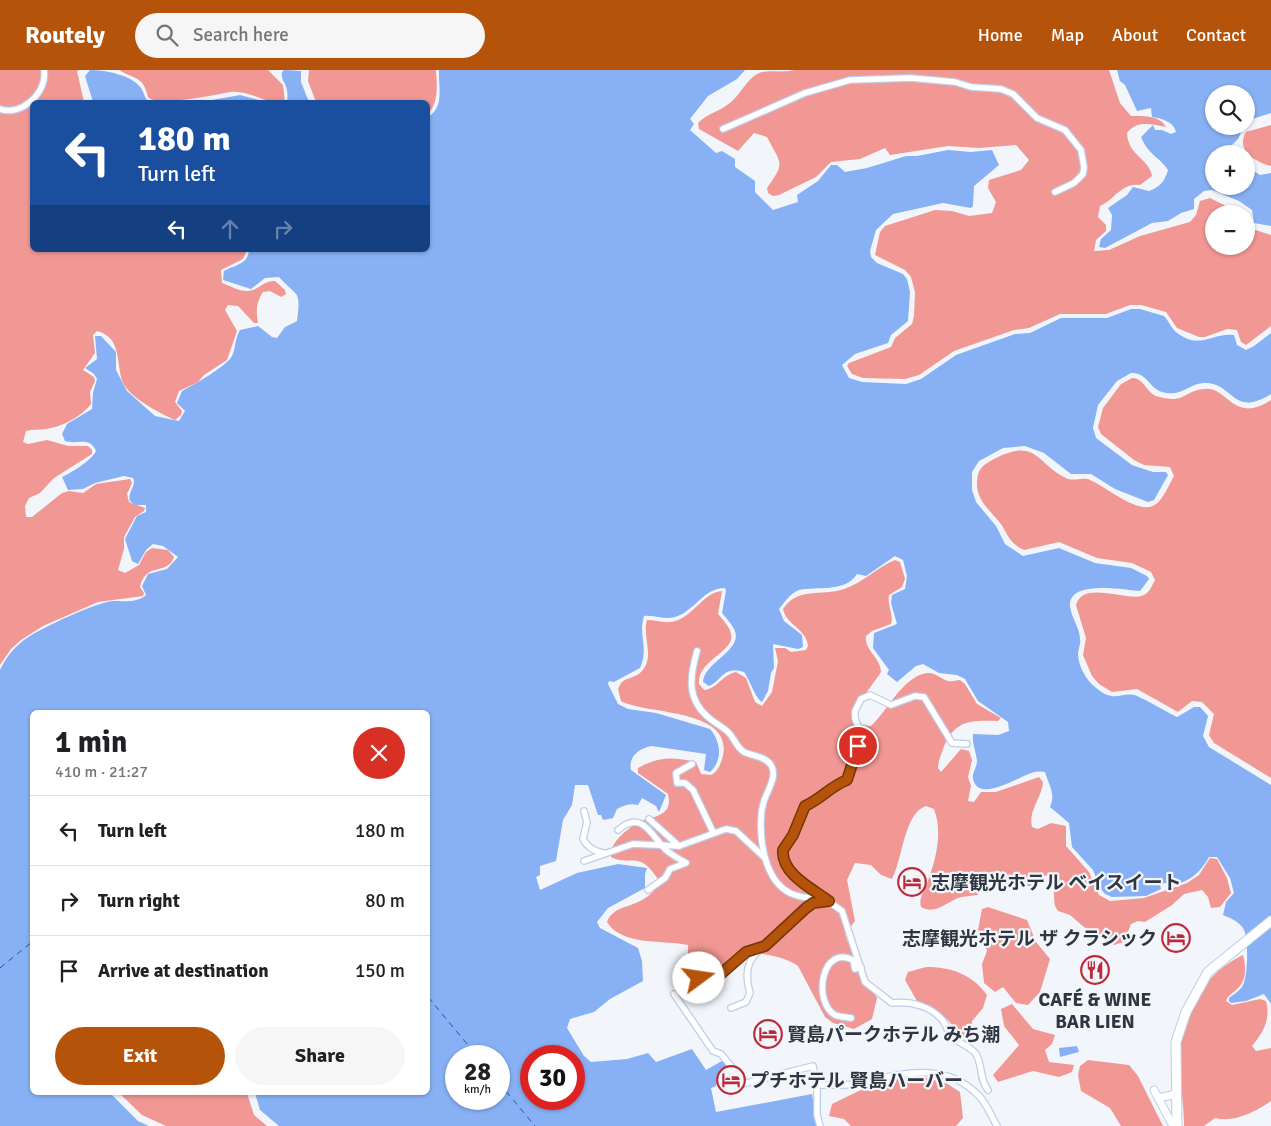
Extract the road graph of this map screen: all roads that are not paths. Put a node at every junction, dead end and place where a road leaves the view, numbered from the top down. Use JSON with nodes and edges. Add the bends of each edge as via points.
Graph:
{"nodes":[{"id":1,"x":44,"y":70,"type":"edge"},
{"id":2,"x":30,"y":100,"type":"edge"},
{"id":3,"x":30,"y":101,"type":"edge"},
{"id":4,"x":0,"y":109,"type":"edge"},
{"id":5,"x":723,"y":129,"type":"dead end"},
{"id":6,"x":1055,"y":192,"type":"dead end"},
{"id":7,"x":697,"y":651,"type":"dead end"},
{"id":8,"x":967,"y":744,"type":"dead end"},
{"id":9,"x":692,"y":764,"type":"dead end"},
{"id":10,"x":584,"y":811,"type":"dead end"},
{"id":11,"x":649,"y":819,"type":"dead end"},
{"id":12,"x":618,"y":830,"type":"dead end"},
{"id":13,"x":713,"y":832,"type":"junction"},
{"id":14,"x":663,"y":845,"type":"junction"},
{"id":15,"x":679,"y":846,"type":"junction"},
{"id":16,"x":607,"y":853,"type":"junction"},
{"id":17,"x":766,"y":859,"type":"junction"},
{"id":18,"x":584,"y":861,"type":"dead end"},
{"id":19,"x":648,"y":890,"type":"dead end"},
{"id":20,"x":821,"y":895,"type":"junction"},
{"id":21,"x":829,"y":901,"type":"junction"},
{"id":22,"x":1271,"y":922,"type":"edge"},
{"id":23,"x":757,"y":949,"type":"junction"},
{"id":24,"x":861,"y":967,"type":"junction"},
{"id":25,"x":676,"y":978,"type":"dead end"},
{"id":26,"x":674,"y":994,"type":"dead end"},
{"id":27,"x":731,"y":1008,"type":"dead end"},
{"id":28,"x":851,"y":1018,"type":"dead end"},
{"id":29,"x":817,"y":1085,"type":"junction"},
{"id":30,"x":988,"y":1090,"type":"dead end"},
{"id":31,"x":1154,"y":1090,"type":"dead end"},
{"id":32,"x":1177,"y":1091,"type":"junction"},
{"id":33,"x":1158,"y":1098,"type":"junction"},
{"id":34,"x":820,"y":1126,"type":"edge"},
{"id":35,"x":996,"y":1126,"type":"edge"},
{"id":36,"x":1175,"y":1126,"type":"edge"}],
"edges":[{"from":1,"to":2,"type":"street","via":[[42,86]]},
{"from":3,"to":4,"type":"street","via":[[13,111]]},
{"from":5,"to":6,"type":"street","via":[[805,93],[850,80],[911,78],[956,82],[971,88],[1001,89],[1013,94],[1037,118],[1065,130],[1080,150],[1084,167],[1082,174],[1074,183]]},
{"from":7,"to":17,"type":"street","via":[[690,688],[702,711],[732,735],[743,751],[764,759],[773,772],[761,822]]},
{"from":8,"to":20,"type":"street","via":[[952,742],[924,697],[915,696],[890,705],[870,695],[861,699],[855,711],[860,732],[847,780],[805,806],[783,850],[786,865],[793,874]]},
{"from":9,"to":13,"type":"street","via":[[676,773],[676,783],[685,783],[692,790]]},
{"from":10,"to":16,"type":"street","via":[[587,822],[583,839],[596,852]]},
{"from":11,"to":15,"type":"street"},
{"from":12,"to":14,"type":"street","via":[[633,821],[641,824]]},
{"from":13,"to":15,"type":"street"},
{"from":13,"to":17,"type":"street","via":[[736,831]]},
{"from":14,"to":15,"type":"street"},
{"from":14,"to":16,"type":"street","via":[[633,844]]},
{"from":14,"to":19,"type":"street","via":[[686,863],[670,869],[665,878]]},
{"from":16,"to":18,"type":"street"},
{"from":17,"to":20,"type":"street","via":[[779,887],[806,898]]},
{"from":20,"to":21,"type":"street"},
{"from":21,"to":23,"type":"street","via":[[813,903]]},
{"from":21,"to":24,"type":"street","via":[[842,911]]},
{"from":22,"to":32,"type":"main road","via":[[1208,972],[1178,1031],[1175,1053]]},
{"from":23,"to":25,"type":"street","via":[[746,952],[722,973],[688,980]]},
{"from":23,"to":27,"type":"street","via":[[751,958],[746,981],[750,993],[746,1002]]},
{"from":24,"to":28,"type":"street","via":[[856,969],[853,960],[848,958],[833,960],[825,969],[821,988],[836,1016]]},
{"from":24,"to":30,"type":"street","via":[[865,982],[892,1003],[920,1005],[934,1012],[945,1023],[950,1035],[976,1054],[982,1080]]},
{"from":26,"to":29,"type":"street","via":[[713,1051],[721,1054],[742,1084],[813,1066]]},
{"from":29,"to":34,"type":"street"},
{"from":29,"to":35,"type":"street","via":[[858,1083],[907,1072],[928,1072],[956,1081],[976,1093]]},
{"from":31,"to":33,"type":"street"},
{"from":32,"to":33,"type":"street"},
{"from":32,"to":36,"type":"main road"},
{"from":33,"to":36,"type":"street"}]}
